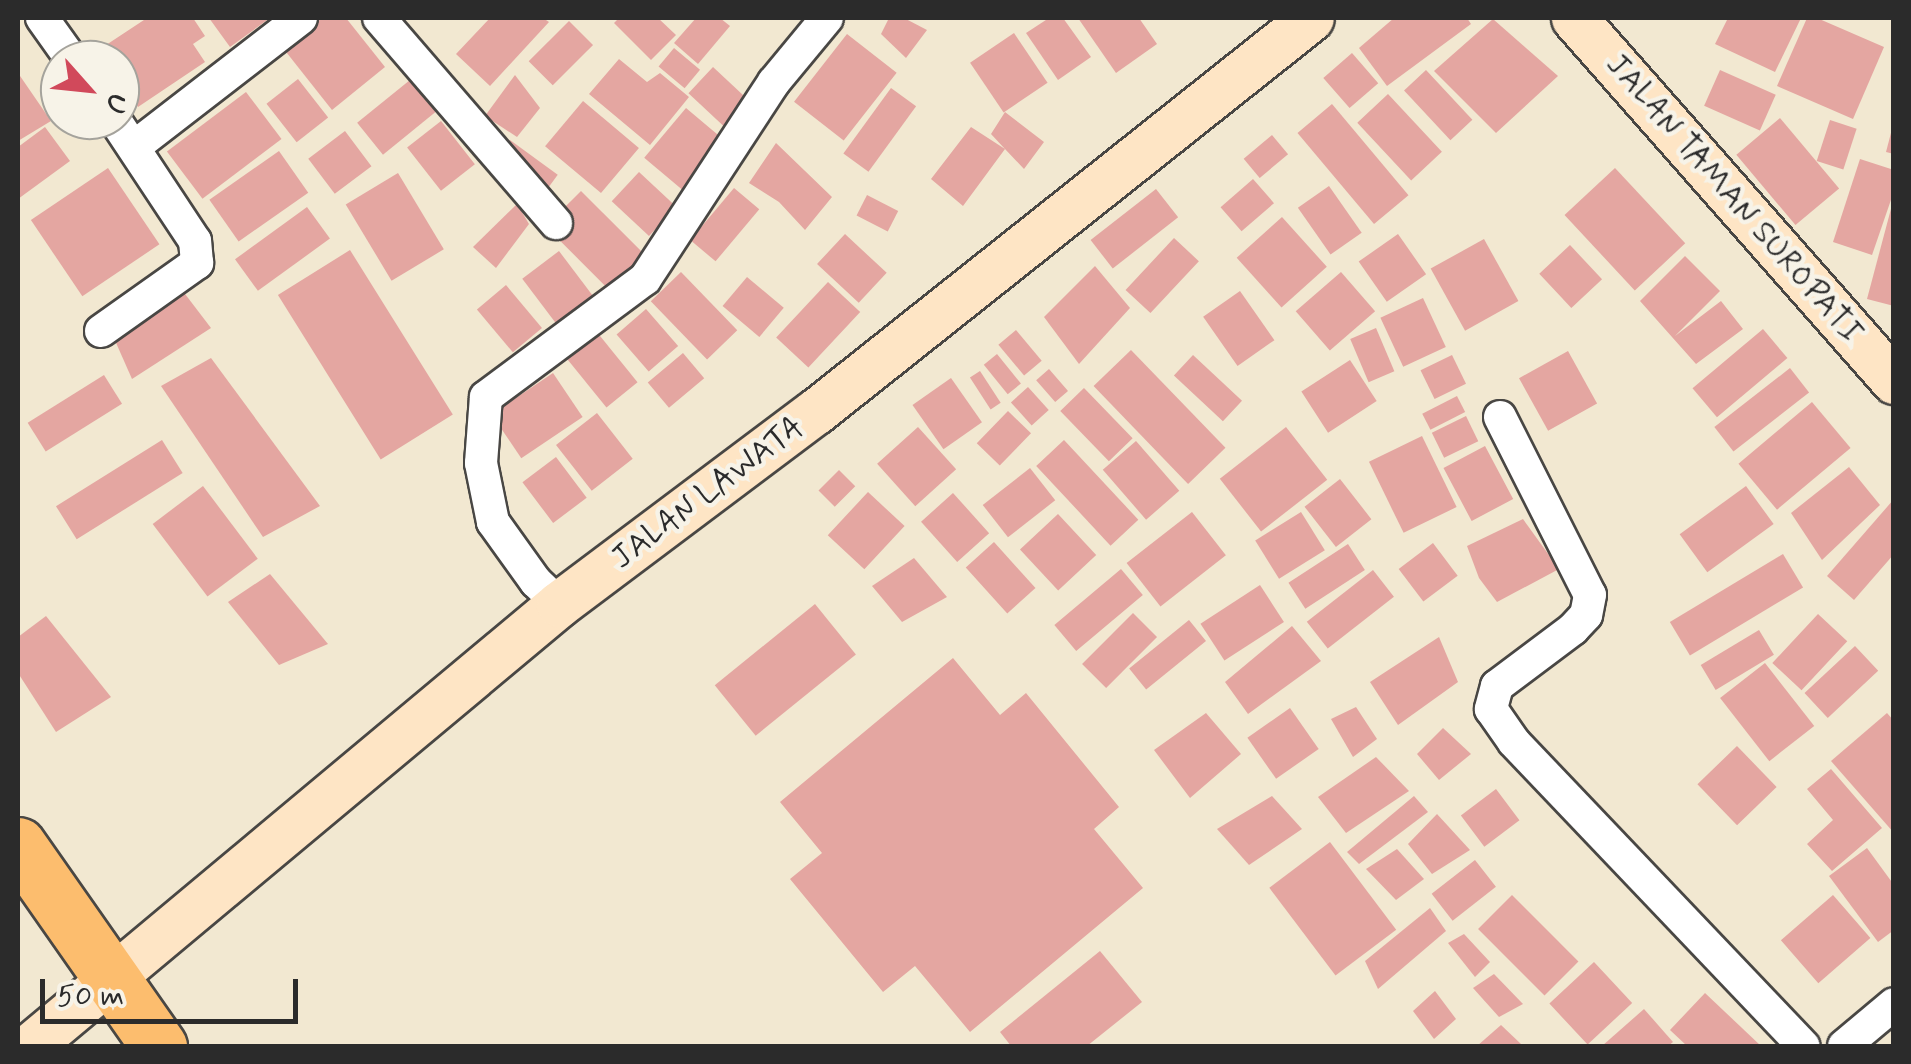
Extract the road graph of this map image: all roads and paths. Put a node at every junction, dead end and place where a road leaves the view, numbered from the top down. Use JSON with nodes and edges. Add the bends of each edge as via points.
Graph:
{"nodes":[{"id":1,"x":301,"y":18,"type":"edge"},
{"id":2,"x":379,"y":18,"type":"edge"},
{"id":3,"x":827,"y":18,"type":"edge"},
{"id":4,"x":1312,"y":18,"type":"edge"},
{"id":5,"x":1574,"y":18,"type":"edge"},
{"id":6,"x":129,"y":140,"type":"edge"},
{"id":7,"x":134,"y":147,"type":"junction"},
{"id":8,"x":556,"y":224,"type":"dead end"},
{"id":9,"x":101,"y":331,"type":"dead end"},
{"id":10,"x":1894,"y":382,"type":"edge"},
{"id":11,"x":1500,"y":417,"type":"dead end"},
{"id":12,"x":559,"y":604,"type":"junction"},
{"id":13,"x":18,"y":846,"type":"edge"},
{"id":14,"x":113,"y":980,"type":"junction"},
{"id":15,"x":1894,"y":1004,"type":"edge"},
{"id":16,"x":30,"y":1046,"type":"edge"},
{"id":17,"x":159,"y":1046,"type":"edge"},
{"id":18,"x":1804,"y":1046,"type":"edge"},
{"id":19,"x":1844,"y":1046,"type":"edge"}],
"edges":[{"from":1,"to":7,"type":"street"},
{"from":2,"to":8,"type":"street"},
{"from":3,"to":12,"type":"street","via":[[774,82],[645,279],[486,397],[481,463],[493,522]]},
{"from":4,"to":12,"type":"street","name":"JALAN LAWATA","via":[[800,423]]},
{"from":5,"to":10,"type":"street","name":"JALAN TAMAN SUROPATI"},
{"from":6,"to":7,"type":"street"},
{"from":7,"to":9,"type":"street","via":[[195,241],[197,263]]},
{"from":11,"to":18,"type":"street","via":[[1590,595],[1586,615],[1572,629],[1497,686],[1491,709],[1514,742]]},
{"from":12,"to":14,"type":"street","name":"JALAN LAWATA"},
{"from":13,"to":14,"type":"highway"},
{"from":14,"to":16,"type":"street","name":"JALAN LAWATA"},
{"from":14,"to":17,"type":"highway"},
{"from":15,"to":19,"type":"street"}]}
